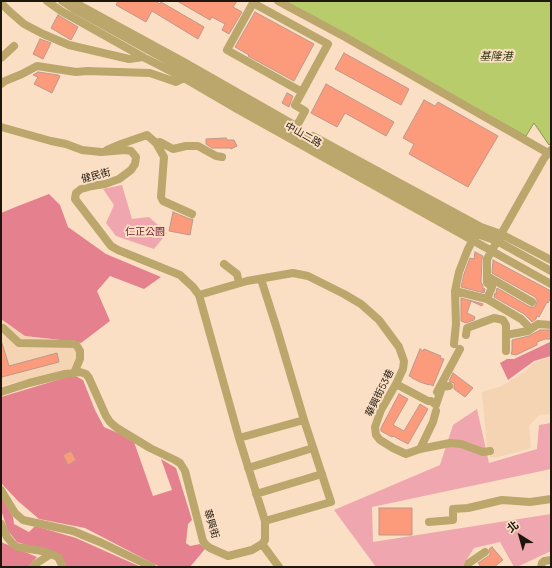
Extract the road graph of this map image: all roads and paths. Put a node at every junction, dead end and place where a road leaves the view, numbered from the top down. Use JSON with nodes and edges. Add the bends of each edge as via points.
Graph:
{"nodes":[{"id":1,"x":48,"y":1,"type":"edge"},
{"id":2,"x":62,"y":1,"type":"edge"},
{"id":3,"x":74,"y":1,"type":"edge"},
{"id":4,"x":278,"y":1,"type":"edge"},
{"id":5,"x":1,"y":3,"type":"edge"},
{"id":6,"x":14,"y":46,"type":"dead end"},
{"id":7,"x":143,"y":57,"type":"junction"},
{"id":8,"x":1,"y":58,"type":"edge"},
{"id":9,"x":187,"y":72,"type":"junction"},
{"id":10,"x":1,"y":84,"type":"edge"},
{"id":11,"x":302,"y":92,"type":"junction"},
{"id":12,"x":1,"y":128,"type":"edge"},
{"id":13,"x":293,"y":132,"type":"junction"},
{"id":14,"x":156,"y":143,"type":"junction"},
{"id":15,"x":549,"y":151,"type":"edge"},
{"id":16,"x":101,"y":152,"type":"junction"},
{"id":17,"x":222,"y":157,"type":"dead end"},
{"id":18,"x":192,"y":214,"type":"dead end"},
{"id":19,"x":477,"y":234,"type":"junction"},
{"id":20,"x":499,"y":238,"type":"junction"},
{"id":21,"x":492,"y":251,"type":"junction"},
{"id":22,"x":551,"y":260,"type":"edge"},
{"id":23,"x":224,"y":264,"type":"dead end"},
{"id":24,"x":551,"y":271,"type":"edge"},
{"id":25,"x":487,"y":276,"type":"junction"},
{"id":26,"x":261,"y":279,"type":"junction"},
{"id":27,"x":239,"y":283,"type":"junction"},
{"id":28,"x":551,"y":284,"type":"edge"},
{"id":29,"x":455,"y":291,"type":"junction"},
{"id":30,"x":199,"y":295,"type":"junction"},
{"id":31,"x":487,"y":299,"type":"junction"},
{"id":32,"x":532,"y":302,"type":"dead end"},
{"id":33,"x":551,"y":325,"type":"edge"},
{"id":34,"x":1,"y":328,"type":"edge"},
{"id":35,"x":531,"y":329,"type":"junction"},
{"id":36,"x":466,"y":335,"type":"dead end"},
{"id":37,"x":506,"y":335,"type":"junction"},
{"id":38,"x":506,"y":351,"type":"dead end"},
{"id":39,"x":74,"y":373,"type":"junction"},
{"id":40,"x":396,"y":384,"type":"junction"},
{"id":41,"x":449,"y":386,"type":"dead end"},
{"id":42,"x":1,"y":392,"type":"edge"},
{"id":43,"x":431,"y":401,"type":"junction"},
{"id":44,"x":436,"y":411,"type":"dead end"},
{"id":45,"x":304,"y":420,"type":"junction"},
{"id":46,"x":238,"y":438,"type":"junction"},
{"id":47,"x":313,"y":448,"type":"junction"},
{"id":48,"x":420,"y":449,"type":"junction"},
{"id":49,"x":490,"y":451,"type":"dead end"},
{"id":50,"x":248,"y":468,"type":"junction"},
{"id":51,"x":322,"y":474,"type":"junction"},
{"id":52,"x":1,"y":490,"type":"edge"},
{"id":53,"x":256,"y":494,"type":"junction"},
{"id":54,"x":551,"y":499,"type":"edge"},
{"id":55,"x":265,"y":521,"type":"junction"},
{"id":56,"x":429,"y":522,"type":"dead end"},
{"id":57,"x":1,"y":524,"type":"edge"},
{"id":58,"x":262,"y":544,"type":"junction"},
{"id":59,"x":485,"y":552,"type":"dead end"},
{"id":60,"x":51,"y":554,"type":"junction"},
{"id":61,"x":551,"y":560,"type":"edge"},
{"id":62,"x":33,"y":567,"type":"edge"},
{"id":63,"x":63,"y":567,"type":"edge"},
{"id":64,"x":152,"y":567,"type":"edge"},
{"id":65,"x":279,"y":567,"type":"edge"},
{"id":66,"x":467,"y":567,"type":"edge"},
{"id":67,"x":541,"y":567,"type":"edge"}],
"edges":[{"from":1,"to":7,"type":"street","name":"中山二路","via":[[61,11]]},
{"from":2,"to":9,"type":"street","name":"中山二路"},
{"from":3,"to":9,"type":"street","name":"中山二路"},
{"from":4,"to":15,"type":"street"},
{"from":5,"to":7,"type":"street","via":[[24,24],[69,45],[129,59]]},
{"from":6,"to":8,"type":"street"},
{"from":7,"to":9,"type":"street","name":"中山二路"},
{"from":9,"to":10,"type":"street","via":[[176,82],[150,73],[76,72],[37,66]]},
{"from":9,"to":13,"type":"street"},
{"from":9,"to":13,"type":"street","name":"中山二路","via":[[237,110]]},
{"from":11,"to":11,"type":"street","via":[[328,44],[253,3],[227,50]]},
{"from":11,"to":13,"type":"street","via":[[295,105],[305,111]]},
{"from":12,"to":16,"type":"street","name":"健民街","via":[[82,150]]},
{"from":13,"to":19,"type":"street","name":"中山二路"},
{"from":13,"to":19,"type":"street","name":"中山二路","via":[[429,199]]},
{"from":14,"to":16,"type":"street","via":[[147,135]]},
{"from":14,"to":17,"type":"street","via":[[160,142],[173,149],[198,146]]},
{"from":14,"to":18,"type":"street","via":[[164,157],[161,197]]},
{"from":15,"to":20,"type":"street"},
{"from":16,"to":30,"type":"street","name":"健民街","via":[[131,151],[136,157],[135,164],[119,179],[81,189],[76,193],[75,199],[110,246],[180,275]]},
{"from":19,"to":20,"type":"street","name":"中山二路"},
{"from":19,"to":21,"type":"street","name":"中山二路"},
{"from":19,"to":29,"type":"street","via":[[459,272]]},
{"from":20,"to":21,"type":"street"},
{"from":20,"to":22,"type":"street","name":"中山二路"},
{"from":20,"to":24,"type":"street","name":"中山二路"},
{"from":21,"to":25,"type":"street","via":[[487,259]]},
{"from":21,"to":28,"type":"street","name":"中山二路"},
{"from":23,"to":27,"type":"street","via":[[236,274]]},
{"from":25,"to":31,"type":"street","via":[[487,283],[492,287]]},
{"from":25,"to":32,"type":"street"},
{"from":26,"to":27,"type":"street","name":"華興街53巷"},
{"from":26,"to":40,"type":"street","name":"華興街53巷","via":[[293,273],[308,276],[361,304],[379,320],[399,347],[404,361]]},
{"from":26,"to":45,"type":"street"},
{"from":27,"to":30,"type":"street","name":"華興街53巷"},
{"from":29,"to":31,"type":"street"},
{"from":29,"to":43,"type":"street","via":[[457,346]]},
{"from":30,"to":46,"type":"street"},
{"from":31,"to":35,"type":"street","via":[[521,319]]},
{"from":33,"to":35,"type":"street","via":[[538,324]]},
{"from":34,"to":39,"type":"street","via":[[19,343],[74,344],[80,351],[80,359]]},
{"from":35,"to":37,"type":"street"},
{"from":36,"to":37,"type":"street","via":[[467,328],[494,318],[503,320],[506,324]]},
{"from":37,"to":38,"type":"street"},
{"from":39,"to":42,"type":"street"},
{"from":39,"to":58,"type":"street","name":"華興街","via":[[86,374],[106,416],[117,428],[180,463],[185,471],[206,545],[228,556],[252,550]]},
{"from":40,"to":43,"type":"street"},
{"from":40,"to":48,"type":"street","name":"華興街53巷","via":[[381,410],[375,427],[376,435],[380,440],[406,454]]},
{"from":41,"to":43,"type":"street","via":[[442,387],[436,405]]},
{"from":44,"to":48,"type":"street"},
{"from":45,"to":46,"type":"street"},
{"from":45,"to":47,"type":"street"},
{"from":46,"to":50,"type":"street"},
{"from":47,"to":50,"type":"street"},
{"from":47,"to":51,"type":"street"},
{"from":48,"to":49,"type":"street","name":"華興街53巷","via":[[450,443],[483,452]]},
{"from":50,"to":53,"type":"street"},
{"from":51,"to":53,"type":"street"},
{"from":51,"to":55,"type":"street","via":[[331,502]]},
{"from":52,"to":64,"type":"street","via":[[15,513],[23,520],[73,531]]},
{"from":53,"to":55,"type":"street"},
{"from":54,"to":56,"type":"street","via":[[530,502],[502,500],[453,509],[453,520]]},
{"from":55,"to":58,"type":"street","via":[[265,540]]},
{"from":57,"to":60,"type":"street","via":[[7,537],[17,547]]},
{"from":58,"to":65,"type":"street"},
{"from":59,"to":66,"type":"street","via":[[468,563]]},
{"from":60,"to":62,"type":"street"},
{"from":60,"to":63,"type":"street","via":[[58,557]]},
{"from":61,"to":67,"type":"street","via":[[544,561]]}]}
